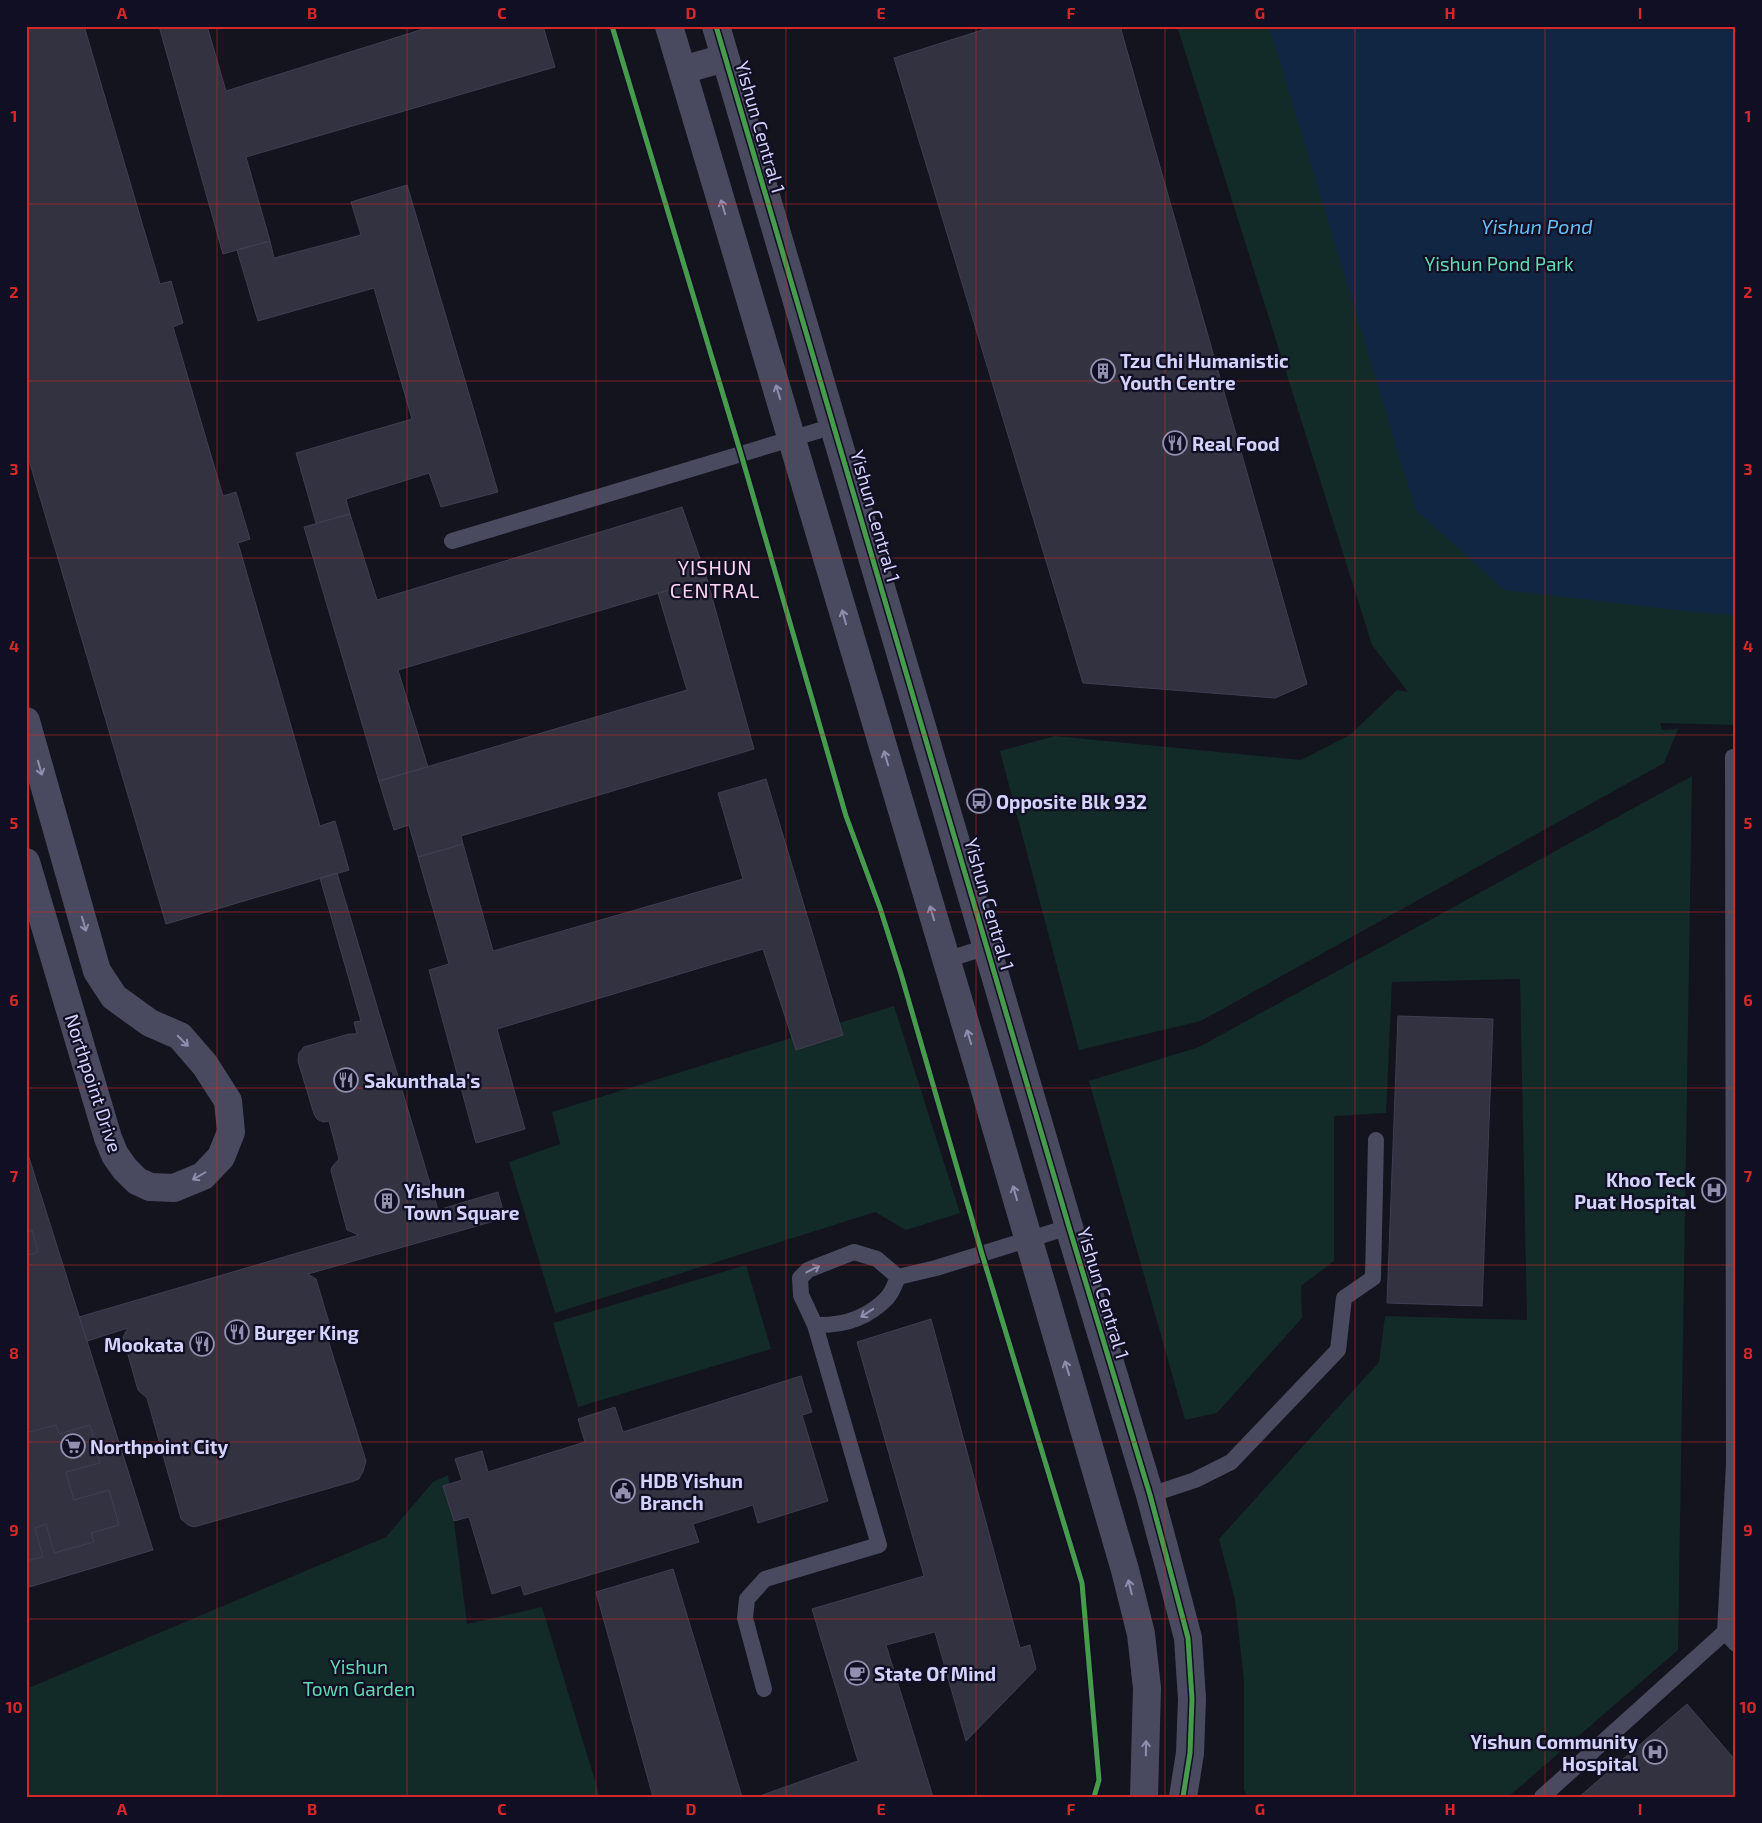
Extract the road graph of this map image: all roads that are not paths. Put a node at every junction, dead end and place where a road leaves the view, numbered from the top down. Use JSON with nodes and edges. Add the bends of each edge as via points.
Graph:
{"nodes":[{"id":1,"x":669,"y":26,"type":"edge"},
{"id":2,"x":716,"y":26,"type":"edge"},
{"id":3,"x":725,"y":58,"type":"junction"},
{"id":4,"x":682,"y":70,"type":"junction"},
{"id":5,"x":834,"y":426,"type":"junction"},
{"id":6,"x":792,"y":439,"type":"junction"},
{"id":7,"x":452,"y":541,"type":"dead end"},
{"id":8,"x":26,"y":721,"type":"edge"},
{"id":9,"x":1733,"y":757,"type":"dead end"},
{"id":10,"x":26,"y":862,"type":"edge"},
{"id":11,"x":987,"y":947,"type":"junction"},
{"id":12,"x":946,"y":960,"type":"junction"},
{"id":13,"x":1376,"y":1140,"type":"dead end"},
{"id":14,"x":1069,"y":1227,"type":"junction"},
{"id":15,"x":1028,"y":1240,"type":"junction"},
{"id":16,"x":898,"y":1277,"type":"junction"},
{"id":17,"x":815,"y":1326,"type":"junction"},
{"id":18,"x":1150,"y":1495,"type":"junction"},
{"id":19,"x":1730,"y":1638,"type":"edge"},
{"id":20,"x":764,"y":1689,"type":"dead end"},
{"id":21,"x":1144,"y":1797,"type":"edge"},
{"id":22,"x":1183,"y":1797,"type":"edge"},
{"id":23,"x":1542,"y":1797,"type":"edge"}],
"edges":[{"from":1,"to":4,"type":"street"},
{"from":2,"to":3,"type":"street","name":"Yishun Central 1"},
{"from":3,"to":4,"type":"street"},
{"from":3,"to":5,"type":"street","name":"Yishun Central 1"},
{"from":6,"to":4,"type":"street","one_way":true},
{"from":5,"to":6,"type":"lane"},
{"from":5,"to":11,"type":"street","name":"Yishun Central 1"},
{"from":6,"to":7,"type":"lane"},
{"from":12,"to":6,"type":"street","one_way":true},
{"from":8,"to":10,"type":"street","name":"Northpoint Drive","one_way":true,"via":[[97,971],[114,997],[150,1022],[180,1036],[206,1065],[228,1101],[231,1132],[221,1157],[203,1176],[174,1188],[150,1187],[137,1181],[115,1155]]},
{"from":9,"to":19,"type":"lane","via":[[1734,1464]]},
{"from":11,"to":12,"type":"lane"},
{"from":11,"to":14,"type":"street","name":"Yishun Central 1"},
{"from":15,"to":12,"type":"street","one_way":true},
{"from":13,"to":18,"type":"lane","via":[[1373,1278],[1344,1298],[1338,1350],[1231,1462],[1195,1480]]},
{"from":14,"to":15,"type":"lane"},
{"from":14,"to":18,"type":"street","name":"Yishun Central 1"},
{"from":15,"to":16,"type":"lane"},
{"from":21,"to":15,"type":"street","one_way":true,"via":[[1147,1688],[1141,1634]]},
{"from":16,"to":17,"type":"lane","one_way":true,"via":[[888,1297],[865,1317],[832,1326]]},
{"from":17,"to":16,"type":"lane","one_way":true,"via":[[801,1295],[800,1278],[808,1270],[854,1252],[877,1259]]},
{"from":17,"to":20,"type":"lane","via":[[879,1546],[765,1579],[747,1599],[745,1618]]},
{"from":18,"to":22,"type":"street","name":"Yishun Central 1","via":[[1188,1638],[1192,1699],[1190,1753]]},
{"from":19,"to":23,"type":"lane"}]}
